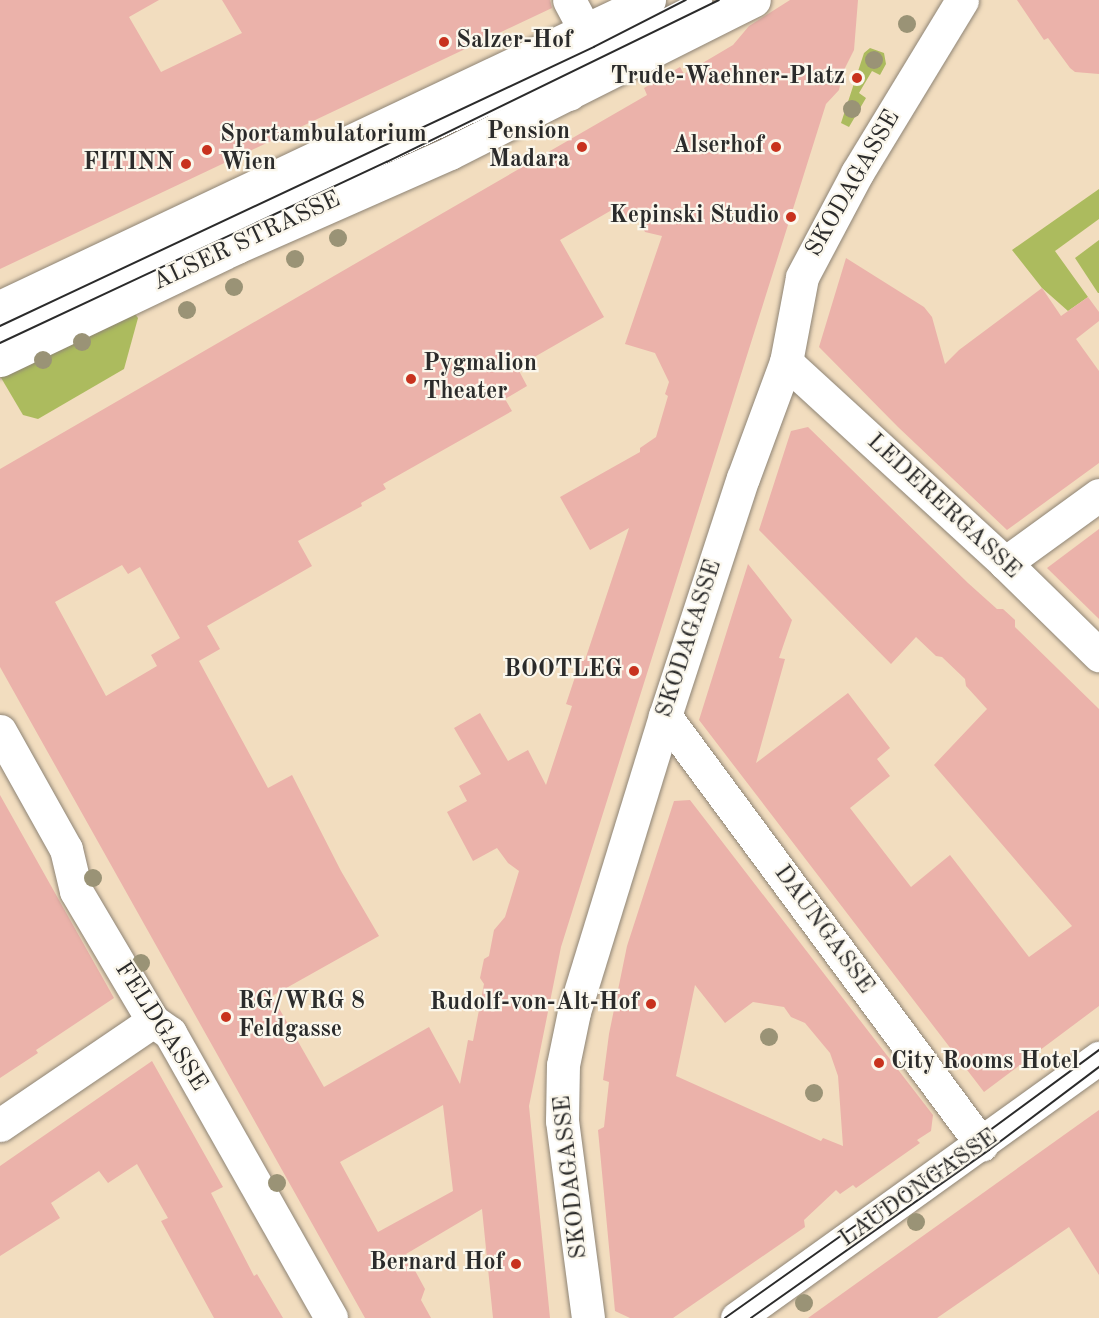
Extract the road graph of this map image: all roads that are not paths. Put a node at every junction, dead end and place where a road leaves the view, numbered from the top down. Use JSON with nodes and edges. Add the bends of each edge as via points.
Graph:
{"nodes":[{"id":1,"x":569,"y":0,"type":"edge"},
{"id":2,"x":649,"y":0,"type":"edge"},
{"id":3,"x":702,"y":0,"type":"edge"},
{"id":4,"x":754,"y":0,"type":"edge"},
{"id":5,"x":962,"y":0,"type":"edge"},
{"id":6,"x":590,"y":43,"type":"junction"},
{"id":7,"x":569,"y":94,"type":"junction"},
{"id":8,"x":0,"y":307,"type":"edge"},
{"id":9,"x":0,"y":334,"type":"edge"},
{"id":10,"x":0,"y":360,"type":"edge"},
{"id":11,"x":786,"y":362,"type":"junction"},
{"id":12,"x":1099,"y":495,"type":"edge"},
{"id":13,"x":1005,"y":563,"type":"junction"},
{"id":14,"x":1099,"y":655,"type":"edge"},
{"id":15,"x":665,"y":716,"type":"junction"},
{"id":16,"x":0,"y":731,"type":"edge"},
{"id":17,"x":153,"y":1022,"type":"junction"},
{"id":18,"x":1099,"y":1058,"type":"edge"},
{"id":19,"x":0,"y":1125,"type":"edge"},
{"id":20,"x":982,"y":1145,"type":"junction"},
{"id":21,"x":331,"y":1318,"type":"edge"},
{"id":22,"x":588,"y":1318,"type":"edge"},
{"id":23,"x":737,"y":1318,"type":"edge"}],
"edges":[{"from":1,"to":6,"type":"street"},
{"from":2,"to":6,"type":"street","name":"ALSER STRASSE"},
{"from":3,"to":6,"type":"lane"},
{"from":4,"to":7,"type":"street","name":"ALSER STRASSE"},
{"from":5,"to":11,"type":"street","name":"SKODAGASSE","via":[[857,173],[802,277]]},
{"from":6,"to":7,"type":"street","via":[[592,64]]},
{"from":6,"to":8,"type":"street","name":"ALSER STRASSE"},
{"from":6,"to":9,"type":"lane"},
{"from":7,"to":10,"type":"street","name":"ALSER STRASSE","via":[[450,153],[237,247]]},
{"from":11,"to":13,"type":"street","name":"LEDERERGASSE"},
{"from":11,"to":15,"type":"street","name":"SKODAGASSE","via":[[743,478]]},
{"from":12,"to":13,"type":"street"},
{"from":13,"to":14,"type":"street","name":"LEDERERGASSE"},
{"from":15,"to":20,"type":"street","name":"DAUNGASSE"},
{"from":15,"to":22,"type":"street","name":"SKODAGASSE","via":[[574,1012],[563,1065],[562,1121]]},
{"from":16,"to":17,"type":"street","name":"FELDGASSE","via":[[66,849],[76,891]]},
{"from":17,"to":19,"type":"street"},
{"from":17,"to":21,"type":"street","name":"FELDGASSE","via":[[170,1034]]},
{"from":18,"to":20,"type":"street","name":"LAUDONGASSE"},
{"from":20,"to":23,"type":"street","name":"LAUDONGASSE"}]}
